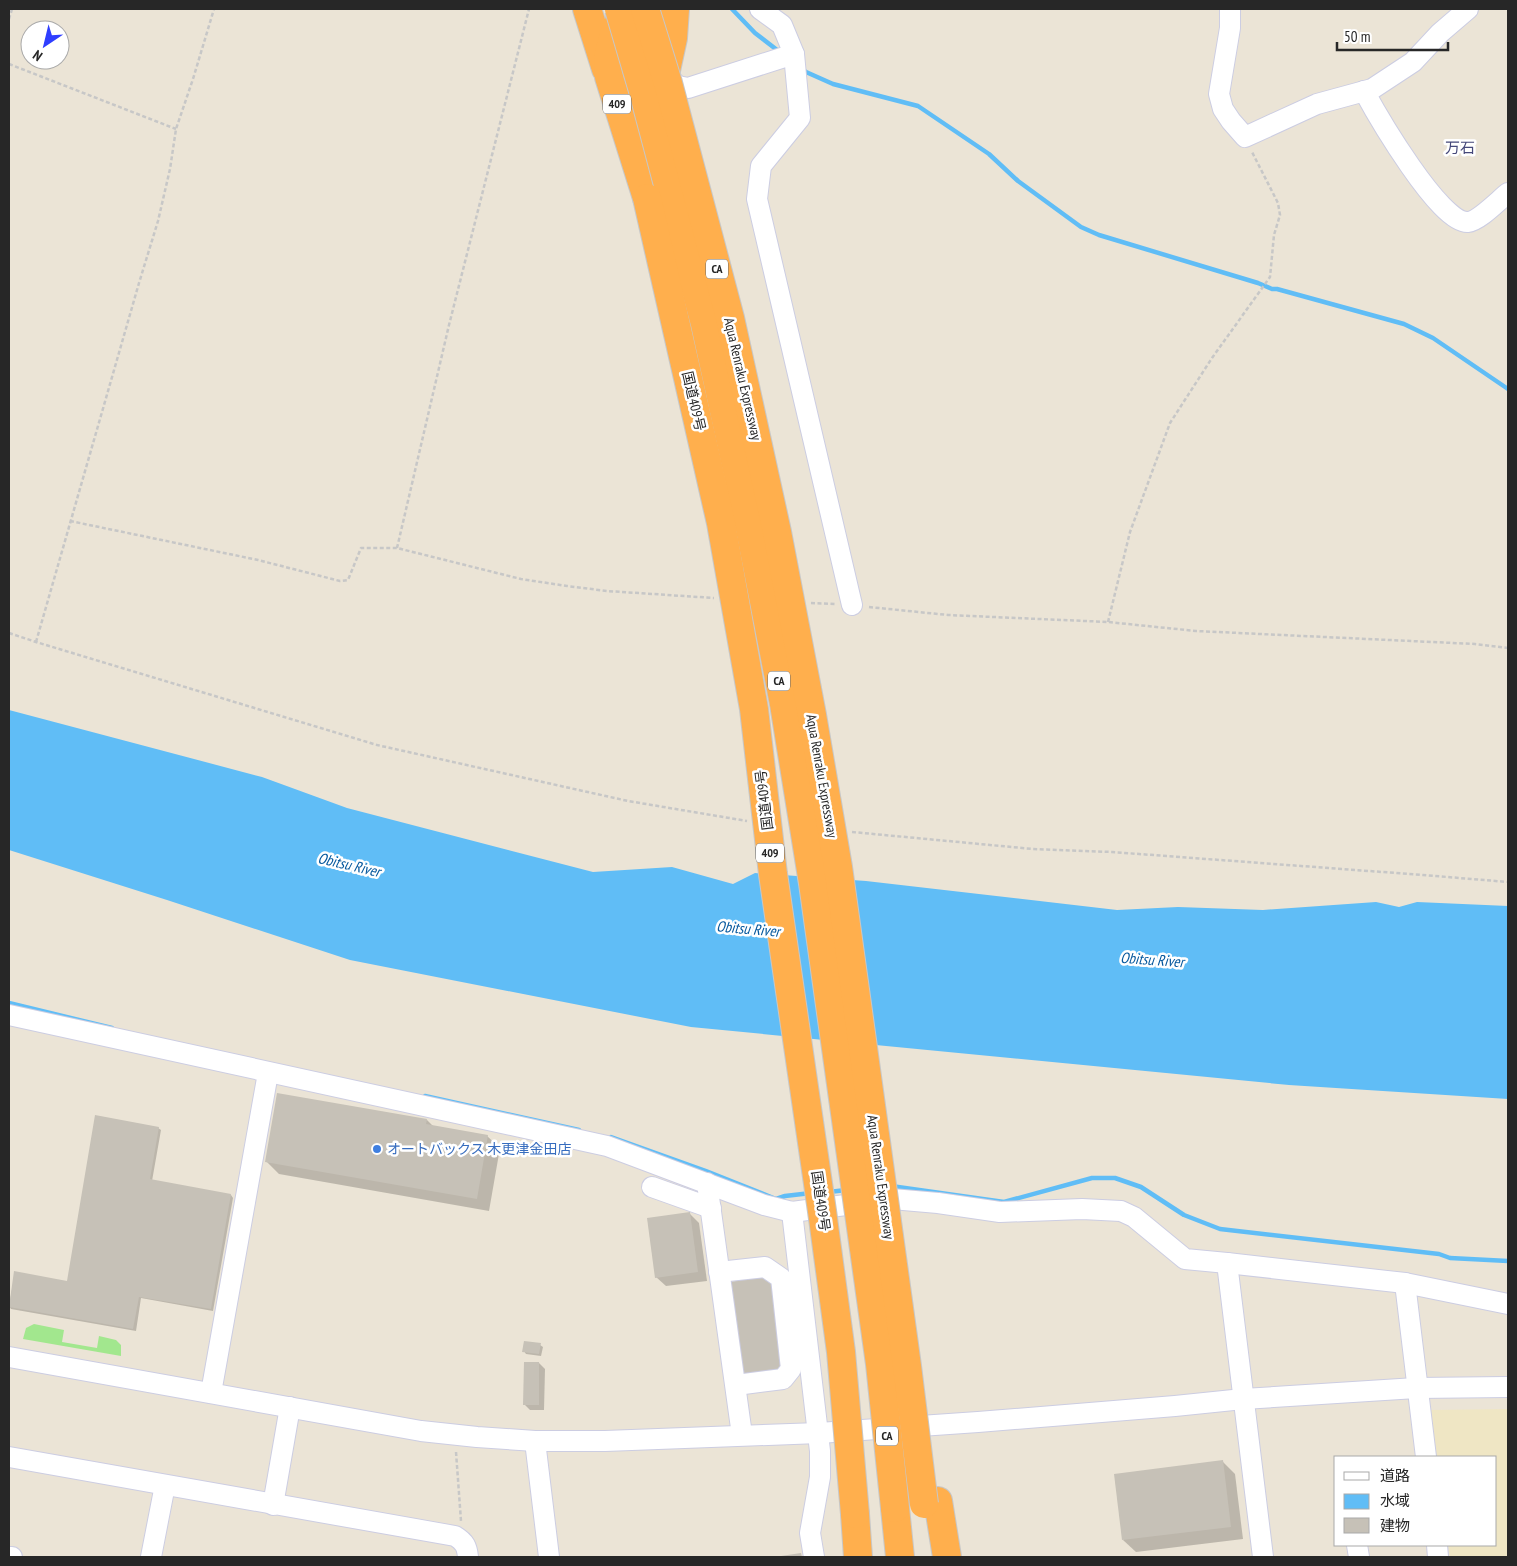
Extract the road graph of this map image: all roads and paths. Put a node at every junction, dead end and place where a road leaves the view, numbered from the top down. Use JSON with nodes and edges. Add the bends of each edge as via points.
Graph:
{"nodes":[{"id":1,"x":12,"y":9,"type":"edge"},
{"id":2,"x":214,"y":9,"type":"edge"},
{"id":3,"x":529,"y":9,"type":"edge"},
{"id":4,"x":587,"y":9,"type":"edge"},
{"id":5,"x":619,"y":9,"type":"edge"},
{"id":6,"x":624,"y":9,"type":"edge"},
{"id":7,"x":645,"y":9,"type":"edge"},
{"id":8,"x":674,"y":9,"type":"edge"},
{"id":9,"x":760,"y":9,"type":"edge"},
{"id":10,"x":1230,"y":9,"type":"edge"},
{"id":11,"x":1468,"y":9,"type":"edge"},
{"id":12,"x":9,"y":19,"type":"edge"},
{"id":13,"x":794,"y":54,"type":"junction"},
{"id":14,"x":9,"y":64,"type":"edge"},
{"id":15,"x":665,"y":74,"type":"junction"},
{"id":16,"x":609,"y":78,"type":"junction"},
{"id":17,"x":1364,"y":91,"type":"junction"},
{"id":18,"x":176,"y":129,"type":"junction"},
{"id":19,"x":1245,"y":137,"type":"junction"},
{"id":20,"x":1508,"y":193,"type":"edge"},
{"id":21,"x":647,"y":198,"type":"junction"},
{"id":22,"x":70,"y":521,"type":"junction"},
{"id":23,"x":397,"y":548,"type":"junction"},
{"id":24,"x":717,"y":598,"type":"dead end"},
{"id":25,"x":804,"y":603,"type":"dead end"},
{"id":26,"x":852,"y":605,"type":"junction"},
{"id":27,"x":1108,"y":622,"type":"junction"},
{"id":28,"x":9,"y":633,"type":"edge"},
{"id":29,"x":36,"y":642,"type":"junction"},
{"id":30,"x":1508,"y":648,"type":"edge"},
{"id":31,"x":752,"y":822,"type":"dead end"},
{"id":32,"x":849,"y":832,"type":"dead end"},
{"id":33,"x":1508,"y":882,"type":"edge"},
{"id":34,"x":9,"y":1015,"type":"edge"},
{"id":35,"x":268,"y":1073,"type":"junction"},
{"id":36,"x":707,"y":1184,"type":"junction"},
{"id":37,"x":652,"y":1187,"type":"dead end"},
{"id":38,"x":711,"y":1208,"type":"junction"},
{"id":39,"x":792,"y":1212,"type":"junction"},
{"id":40,"x":1227,"y":1263,"type":"junction"},
{"id":41,"x":719,"y":1272,"type":"junction"},
{"id":42,"x":1405,"y":1283,"type":"junction"},
{"id":43,"x":1508,"y":1304,"type":"edge"},
{"id":44,"x":9,"y":1357,"type":"edge"},
{"id":45,"x":736,"y":1385,"type":"junction"},
{"id":46,"x":1508,"y":1387,"type":"edge"},
{"id":47,"x":1416,"y":1388,"type":"junction"},
{"id":48,"x":211,"y":1393,"type":"junction"},
{"id":49,"x":1244,"y":1399,"type":"junction"},
{"id":50,"x":290,"y":1407,"type":"junction"},
{"id":51,"x":819,"y":1433,"type":"junction"},
{"id":52,"x":742,"y":1435,"type":"junction"},
{"id":53,"x":535,"y":1441,"type":"junction"},
{"id":54,"x":456,"y":1450,"type":"dead end"},
{"id":55,"x":1426,"y":1456,"type":"edge"},
{"id":56,"x":9,"y":1458,"type":"edge"},
{"id":57,"x":165,"y":1485,"type":"junction"},
{"id":58,"x":931,"y":1503,"type":"junction"},
{"id":59,"x":273,"y":1505,"type":"junction"},
{"id":60,"x":889,"y":1508,"type":"junction"},
{"id":61,"x":465,"y":1549,"type":"edge"},
{"id":62,"x":151,"y":1557,"type":"edge"},
{"id":63,"x":549,"y":1557,"type":"edge"},
{"id":64,"x":814,"y":1557,"type":"edge"},
{"id":65,"x":858,"y":1557,"type":"edge"},
{"id":66,"x":889,"y":1557,"type":"edge"},
{"id":67,"x":900,"y":1557,"type":"edge"},
{"id":68,"x":930,"y":1557,"type":"edge"},
{"id":69,"x":947,"y":1557,"type":"edge"},
{"id":70,"x":1263,"y":1557,"type":"edge"}],
"edges":[{"from":1,"to":12,"type":"path"},
{"from":2,"to":18,"type":"path"},
{"from":3,"to":23,"type":"path","via":[[449,325]]},
{"from":4,"to":16,"type":"highway"},
{"from":5,"to":60,"type":"highway","name":"Aqua Renraku Expressway","number":"CA","bridge":true,"via":[[705,324],[784,704],[813,883],[880,1364]]},
{"from":6,"to":16,"type":"highway","name":"国道409号","number":"409","via":[[608,57]]},
{"from":7,"to":58,"type":"highway","name":"Aqua Renraku Expressway","number":"CA","bridge":true,"via":[[668,83],[730,318],[779,542],[838,867],[907,1366],[928,1442]]},
{"from":8,"to":15,"type":"highway","name":"国道409号","number":"409","via":[[673,38]]},
{"from":9,"to":13,"type":"street","via":[[782,25]]},
{"from":10,"to":19,"type":"street","via":[[1219,94],[1231,121]]},
{"from":11,"to":17,"type":"street","via":[[1413,62],[1386,81]]},
{"from":13,"to":15,"type":"street","via":[[688,88],[678,86]]},
{"from":13,"to":26,"type":"street","via":[[800,118],[761,166],[757,199]]},
{"from":14,"to":18,"type":"path"},
{"from":15,"to":21,"type":"highway","name":"国道409号","number":"409","via":[[647,160]]},
{"from":16,"to":21,"type":"highway","name":"国道409号","number":"409"},
{"from":17,"to":19,"type":"street","via":[[1317,104]]},
{"from":17,"to":20,"type":"street","via":[[1414,171],[1452,216],[1470,222]]},
{"from":18,"to":22,"type":"path","via":[[158,221]]},
{"from":19,"to":27,"type":"path","via":[[1278,203],[1280,215],[1274,236],[1270,277],[1170,423],[1130,532]]},
{"from":21,"to":65,"type":"highway","name":"国道409号","number":"409","bridge":true,"via":[[721,523],[754,710],[773,874],[841,1352]]},
{"from":22,"to":23,"type":"path","via":[[258,560],[340,581],[348,580],[362,548]]},
{"from":22,"to":29,"type":"path"},
{"from":23,"to":24,"type":"path","via":[[521,579],[607,591]]},
{"from":25,"to":26,"type":"path"},
{"from":26,"to":27,"type":"path","via":[[948,615]]},
{"from":27,"to":30,"type":"path","via":[[1196,631]]},
{"from":28,"to":29,"type":"path"},
{"from":29,"to":31,"type":"path","via":[[377,745],[628,801]]},
{"from":32,"to":33,"type":"path","via":[[1033,849]]},
{"from":34,"to":35,"type":"street"},
{"from":35,"to":36,"type":"street","via":[[607,1146]]},
{"from":35,"to":48,"type":"street"},
{"from":36,"to":38,"type":"street"},
{"from":36,"to":39,"type":"street"},
{"from":37,"to":38,"type":"street"},
{"from":38,"to":41,"type":"street"},
{"from":39,"to":40,"type":"street","via":[[892,1199],[1000,1212],[1120,1211],[1134,1217],[1185,1259]]},
{"from":39,"to":51,"type":"street"},
{"from":40,"to":42,"type":"street"},
{"from":40,"to":49,"type":"street"},
{"from":41,"to":45,"type":"street"},
{"from":41,"to":45,"type":"street","via":[[765,1266],[781,1278],[791,1369],[783,1379]]},
{"from":42,"to":43,"type":"street"},
{"from":42,"to":47,"type":"street"},
{"from":44,"to":48,"type":"street"},
{"from":45,"to":52,"type":"street"},
{"from":46,"to":47,"type":"street"},
{"from":47,"to":49,"type":"street"},
{"from":47,"to":55,"type":"street"},
{"from":48,"to":50,"type":"street"},
{"from":49,"to":51,"type":"street"},
{"from":49,"to":70,"type":"street"},
{"from":50,"to":53,"type":"street","via":[[421,1431]]},
{"from":50,"to":59,"type":"street"},
{"from":51,"to":52,"type":"street"},
{"from":51,"to":64,"type":"street","via":[[820,1477],[810,1533]]},
{"from":52,"to":53,"type":"street"},
{"from":53,"to":63,"type":"street"},
{"from":54,"to":61,"type":"path"},
{"from":56,"to":57,"type":"street"},
{"from":57,"to":59,"type":"street"},
{"from":57,"to":62,"type":"street"},
{"from":58,"to":68,"type":"highway"},
{"from":58,"to":69,"type":"highway"},
{"from":59,"to":61,"type":"street","via":[[455,1536]]},
{"from":60,"to":66,"type":"highway"},
{"from":60,"to":67,"type":"highway","name":"Aqua Renraku Expressway","number":"CA"}]}
